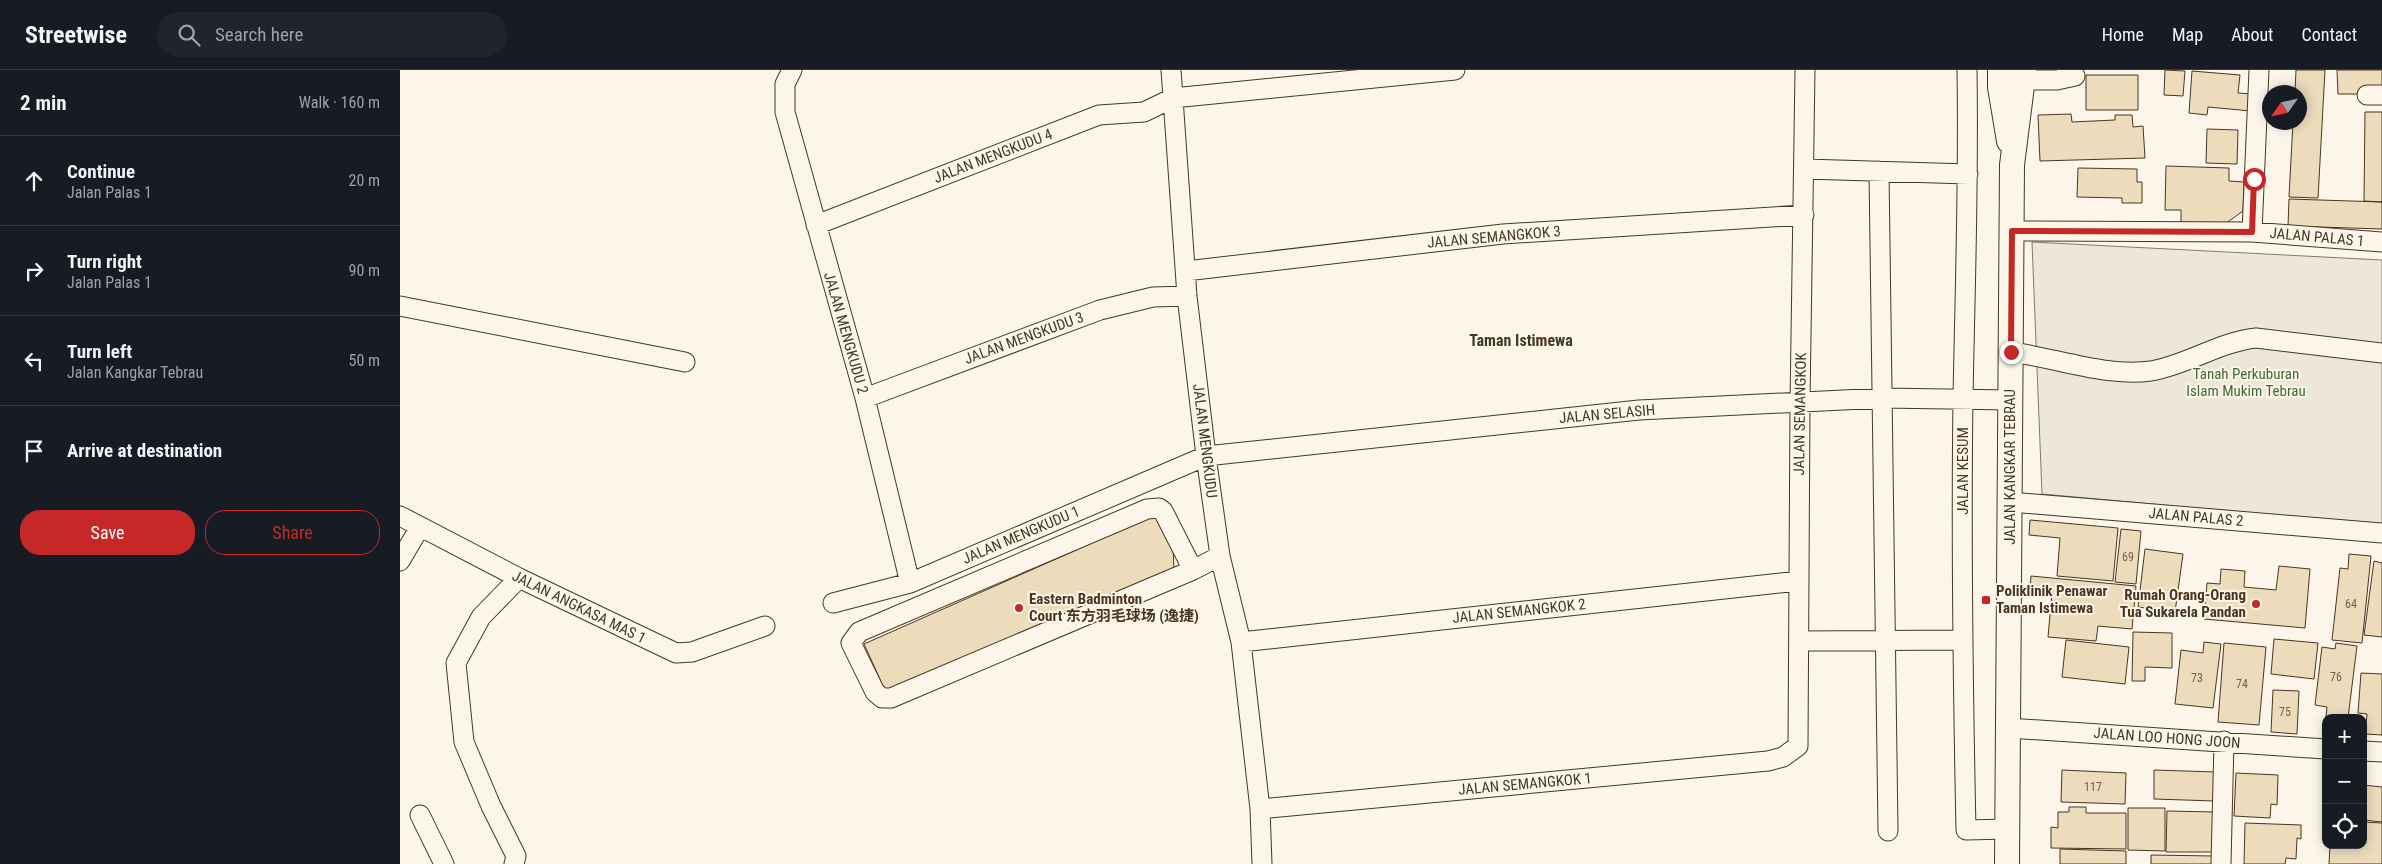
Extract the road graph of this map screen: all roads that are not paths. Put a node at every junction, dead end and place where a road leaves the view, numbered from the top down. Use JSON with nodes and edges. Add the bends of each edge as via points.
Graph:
{"nodes":[{"id":1,"x":1171,"y":70,"type":"edge"},
{"id":2,"x":1455,"y":70,"type":"edge"},
{"id":3,"x":1805,"y":70,"type":"edge"},
{"id":4,"x":1967,"y":70,"type":"edge"},
{"id":5,"x":2000,"y":70,"type":"edge"},
{"id":6,"x":2259,"y":70,"type":"edge"},
{"id":7,"x":2024,"y":75,"type":"edge"},
{"id":8,"x":2075,"y":76,"type":"dead end"},
{"id":9,"x":789,"y":77,"type":"edge"},
{"id":10,"x":1173,"y":98,"type":"junction"},
{"id":11,"x":2012,"y":165,"type":"junction"},
{"id":12,"x":1805,"y":169,"type":"junction"},
{"id":13,"x":1879,"y":170,"type":"junction"},
{"id":14,"x":1968,"y":174,"type":"junction"},
{"id":15,"x":1804,"y":215,"type":"junction"},
{"id":16,"x":816,"y":225,"type":"junction"},
{"id":17,"x":2012,"y":231,"type":"junction"},
{"id":18,"x":2252,"y":232,"type":"junction"},
{"id":19,"x":2382,"y":242,"type":"edge"},
{"id":20,"x":1186,"y":270,"type":"junction"},
{"id":21,"x":1188,"y":296,"type":"junction"},
{"id":22,"x":400,"y":306,"type":"edge"},
{"id":23,"x":2011,"y":352,"type":"junction"},
{"id":24,"x":2382,"y":352,"type":"edge"},
{"id":25,"x":685,"y":362,"type":"dead end"},
{"id":26,"x":865,"y":398,"type":"junction"},
{"id":27,"x":1883,"y":398,"type":"junction"},
{"id":28,"x":1963,"y":399,"type":"junction"},
{"id":29,"x":2011,"y":400,"type":"junction"},
{"id":30,"x":1800,"y":403,"type":"junction"},
{"id":31,"x":1206,"y":456,"type":"junction"},
{"id":32,"x":2010,"y":502,"type":"junction"},
{"id":33,"x":400,"y":516,"type":"edge"},
{"id":34,"x":420,"y":527,"type":"junction"},
{"id":35,"x":2382,"y":533,"type":"edge"},
{"id":36,"x":1220,"y":556,"type":"junction"},
{"id":37,"x":400,"y":561,"type":"edge"},
{"id":38,"x":1193,"y":570,"type":"junction"},
{"id":39,"x":519,"y":578,"type":"junction"},
{"id":40,"x":1798,"y":581,"type":"junction"},
{"id":41,"x":910,"y":583,"type":"junction"},
{"id":42,"x":833,"y":603,"type":"dead end"},
{"id":43,"x":764,"y":626,"type":"dead end"},
{"id":44,"x":1962,"y":640,"type":"junction"},
{"id":45,"x":1800,"y":641,"type":"junction"},
{"id":46,"x":1886,"y":641,"type":"junction"},
{"id":47,"x":1241,"y":642,"type":"junction"},
{"id":48,"x":2008,"y":728,"type":"junction"},
{"id":49,"x":2224,"y":741,"type":"junction"},
{"id":50,"x":2322,"y":748,"type":"edge"},
{"id":51,"x":2367,"y":751,"type":"edge"},
{"id":52,"x":2382,"y":752,"type":"edge"},
{"id":53,"x":1789,"y":754,"type":"joint"},
{"id":54,"x":1260,"y":809,"type":"junction"},
{"id":55,"x":420,"y":815,"type":"dead end"},
{"id":56,"x":2008,"y":829,"type":"junction"},
{"id":57,"x":1888,"y":831,"type":"dead end"},
{"id":58,"x":519,"y":861,"type":"edge"},
{"id":59,"x":444,"y":864,"type":"edge"},
{"id":60,"x":1262,"y":864,"type":"edge"},
{"id":61,"x":2007,"y":864,"type":"edge"},
{"id":62,"x":2221,"y":864,"type":"edge"}],
"edges":[{"from":1,"to":10,"type":"street","name":"JALAN MENGKUDU"},
{"from":2,"to":10,"type":"street"},
{"from":3,"to":12,"type":"street","name":"JALAN SEMANGKOK"},
{"from":4,"to":14,"type":"street","name":"JALAN KESUM"},
{"from":5,"to":11,"type":"main road"},
{"from":6,"to":18,"type":"street","name":"JALAN PALAS 1"},
{"from":7,"to":8,"type":"street","via":[[2057,80]]},
{"from":7,"to":11,"type":"main road","name":"JALAN KANGKAR TEBRAU"},
{"from":9,"to":16,"type":"street","name":"JALAN MENGKUDU 2","via":[[784,112]]},
{"from":10,"to":16,"type":"street","name":"JALAN MENGKUDU 4","via":[[1144,112],[1099,115]]},
{"from":10,"to":20,"type":"street","name":"JALAN MENGKUDU"},
{"from":11,"to":17,"type":"main road","name":"JALAN KANGKAR TEBRAU"},
{"from":12,"to":13,"type":"street"},
{"from":12,"to":15,"type":"street","name":"JALAN SEMANGKOK"},
{"from":13,"to":14,"type":"street"},
{"from":13,"to":27,"type":"street"},
{"from":14,"to":28,"type":"street","name":"JALAN KESUM"},
{"from":15,"to":20,"type":"street","name":"JALAN SEMANGKOK 3","via":[[1503,234]]},
{"from":15,"to":30,"type":"street","name":"JALAN SEMANGKOK"},
{"from":16,"to":26,"type":"street","name":"JALAN MENGKUDU 2"},
{"from":17,"to":18,"type":"street","name":"JALAN PALAS 1"},
{"from":17,"to":23,"type":"main road","name":"JALAN KANGKAR TEBRAU"},
{"from":18,"to":19,"type":"street","name":"JALAN PALAS 1"},
{"from":20,"to":21,"type":"street","name":"JALAN MENGKUDU"},
{"from":21,"to":26,"type":"street","name":"JALAN MENGKUDU 3","via":[[1153,297],[1100,310]]},
{"from":21,"to":31,"type":"street","name":"JALAN MENGKUDU"},
{"from":22,"to":25,"type":"street"},
{"from":23,"to":24,"type":"street","via":[[2123,372],[2151,370],[2237,340],[2256,338]]},
{"from":23,"to":29,"type":"main road","name":"JALAN KANGKAR TEBRAU"},
{"from":26,"to":41,"type":"street","name":"JALAN MENGKUDU 2"},
{"from":27,"to":28,"type":"street","name":"JALAN SELASIH"},
{"from":27,"to":30,"type":"street","name":"JALAN SELASIH"},
{"from":27,"to":46,"type":"street"},
{"from":28,"to":29,"type":"street","name":"JALAN SELASIH"},
{"from":28,"to":44,"type":"street","name":"JALAN KESUM"},
{"from":29,"to":32,"type":"main road","name":"JALAN KANGKAR TEBRAU"},
{"from":30,"to":31,"type":"street","name":"JALAN SELASIH","via":[[1639,410]]},
{"from":30,"to":40,"type":"street","name":"JALAN SEMANGKOK"},
{"from":31,"to":36,"type":"street","name":"JALAN MENGKUDU"},
{"from":31,"to":41,"type":"street","name":"JALAN MENGKUDU 1"},
{"from":32,"to":35,"type":"street","name":"JALAN PALAS 2"},
{"from":32,"to":48,"type":"main road","name":"JALAN KANGKAR TEBRAU"},
{"from":33,"to":34,"type":"street","name":"JALAN ANGKASA MAS 1"},
{"from":34,"to":37,"type":"street"},
{"from":34,"to":39,"type":"street","name":"JALAN ANGKASA MAS 1"},
{"from":36,"to":38,"type":"street"},
{"from":36,"to":47,"type":"street","name":"JALAN MENGKUDU"},
{"from":38,"to":38,"type":"street","via":[[1163,511],[1159,508],[1147,510],[859,632],[851,643],[875,692],[882,698],[891,698]]},
{"from":39,"to":43,"type":"street","name":"JALAN ANGKASA MAS 1","via":[[676,653],[692,652]]},
{"from":39,"to":58,"type":"street","via":[[481,616],[456,663],[464,742]]},
{"from":40,"to":45,"type":"street","name":"JALAN SEMANGKOK"},
{"from":40,"to":47,"type":"street","name":"JALAN SEMANGKOK 2"},
{"from":41,"to":42,"type":"street","name":"JALAN MENGKUDU 1"},
{"from":44,"to":46,"type":"street"},
{"from":44,"to":56,"type":"street","name":"JALAN KESUM","via":[[1966,830]]},
{"from":45,"to":46,"type":"street"},
{"from":45,"to":53,"type":"street","name":"JALAN SEMANGKOK","via":[[1799,741]]},
{"from":46,"to":57,"type":"street"},
{"from":47,"to":54,"type":"street","name":"JALAN MENGKUDU"},
{"from":48,"to":49,"type":"street","name":"JALAN LOO HONG JOON"},
{"from":48,"to":56,"type":"main road","name":"JALAN KANGKAR TEBRAU"},
{"from":49,"to":50,"type":"street","name":"JALAN LOO HONG JOON"},
{"from":49,"to":62,"type":"street"},
{"from":51,"to":52,"type":"street"},
{"from":53,"to":54,"type":"street","name":"JALAN SEMANGKOK 1","via":[[1768,761]]},
{"from":54,"to":60,"type":"street","name":"JALAN MENGKUDU"},
{"from":55,"to":59,"type":"street"},
{"from":56,"to":61,"type":"main road","name":"JALAN KANGKAR TEBRAU"}]}
